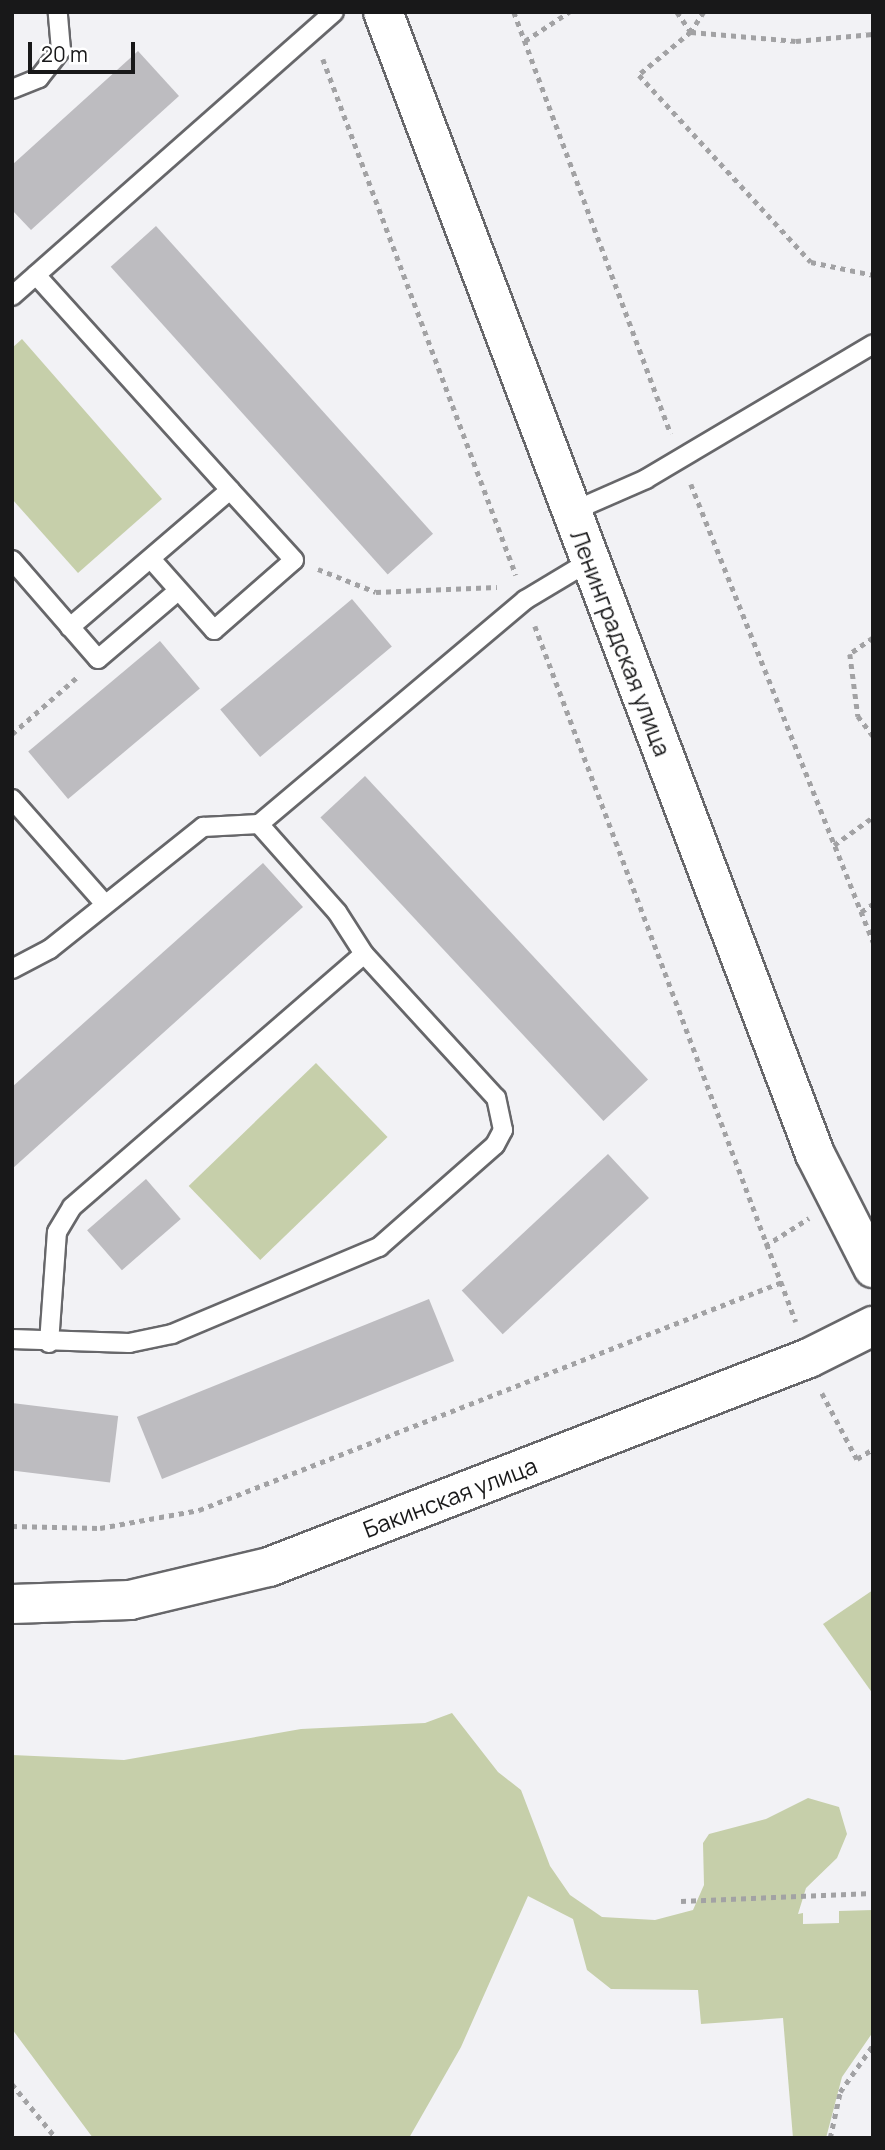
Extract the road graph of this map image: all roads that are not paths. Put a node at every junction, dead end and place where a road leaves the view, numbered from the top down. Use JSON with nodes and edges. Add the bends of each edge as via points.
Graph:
{"nodes":[{"id":1,"x":58,"y":12,"type":"edge"},
{"id":2,"x":334,"y":12,"type":"edge"},
{"id":3,"x":383,"y":12,"type":"edge"},
{"id":4,"x":12,"y":89,"type":"edge"},
{"id":5,"x":36,"y":275,"type":"junction"},
{"id":6,"x":12,"y":296,"type":"edge"},
{"id":7,"x":873,"y":344,"type":"edge"},
{"id":8,"x":230,"y":490,"type":"junction"},
{"id":9,"x":571,"y":512,"type":"junction"},
{"id":10,"x":151,"y":559,"type":"junction"},
{"id":11,"x":12,"y":560,"type":"edge"},
{"id":12,"x":590,"y":561,"type":"junction"},
{"id":13,"x":178,"y":591,"type":"junction"},
{"id":14,"x":71,"y":627,"type":"junction"},
{"id":15,"x":12,"y":799,"type":"edge"},
{"id":16,"x":259,"y":824,"type":"junction"},
{"id":17,"x":104,"y":903,"type":"junction"},
{"id":18,"x":364,"y":954,"type":"junction"},
{"id":19,"x":12,"y":969,"type":"edge"},
{"id":20,"x":873,"y":1268,"type":"edge"},
{"id":21,"x":873,"y":1326,"type":"edge"},
{"id":22,"x":12,"y":1339,"type":"edge"},
{"id":23,"x":49,"y":1343,"type":"junction"},
{"id":24,"x":12,"y":1604,"type":"edge"}],
"edges":[{"from":1,"to":4,"type":"lane","via":[[61,50],[39,78]]},
{"from":2,"to":5,"type":"lane"},
{"from":3,"to":9,"type":"street","name":"Ленинградская улица"},
{"from":5,"to":6,"type":"lane"},
{"from":5,"to":8,"type":"lane"},
{"from":7,"to":9,"type":"lane","via":[[646,480]]},
{"from":8,"to":10,"type":"lane"},
{"from":8,"to":13,"type":"lane","via":[[294,560],[214,630]]},
{"from":9,"to":12,"type":"street","name":"Ленинградская улица"},
{"from":10,"to":13,"type":"lane"},
{"from":10,"to":14,"type":"lane"},
{"from":11,"to":14,"type":"lane"},
{"from":12,"to":16,"type":"lane","via":[[522,593]]},
{"from":12,"to":20,"type":"street","name":"Ленинградская улица","via":[[815,1154]]},
{"from":13,"to":14,"type":"lane","via":[[98,659]]},
{"from":15,"to":17,"type":"lane"},
{"from":16,"to":17,"type":"lane","via":[[203,827]]},
{"from":16,"to":18,"type":"lane","via":[[337,912]]},
{"from":17,"to":19,"type":"lane","via":[[50,949]]},
{"from":18,"to":23,"type":"lane","via":[[72,1208],[57,1232]]},
{"from":18,"to":23,"type":"lane","via":[[496,1098],[502,1130],[495,1144],[379,1247],[172,1334],[129,1343]]},
{"from":21,"to":24,"type":"street","name":"Бакинская улица","via":[[810,1358],[269,1567],[130,1600]]},
{"from":22,"to":23,"type":"lane"}]}
